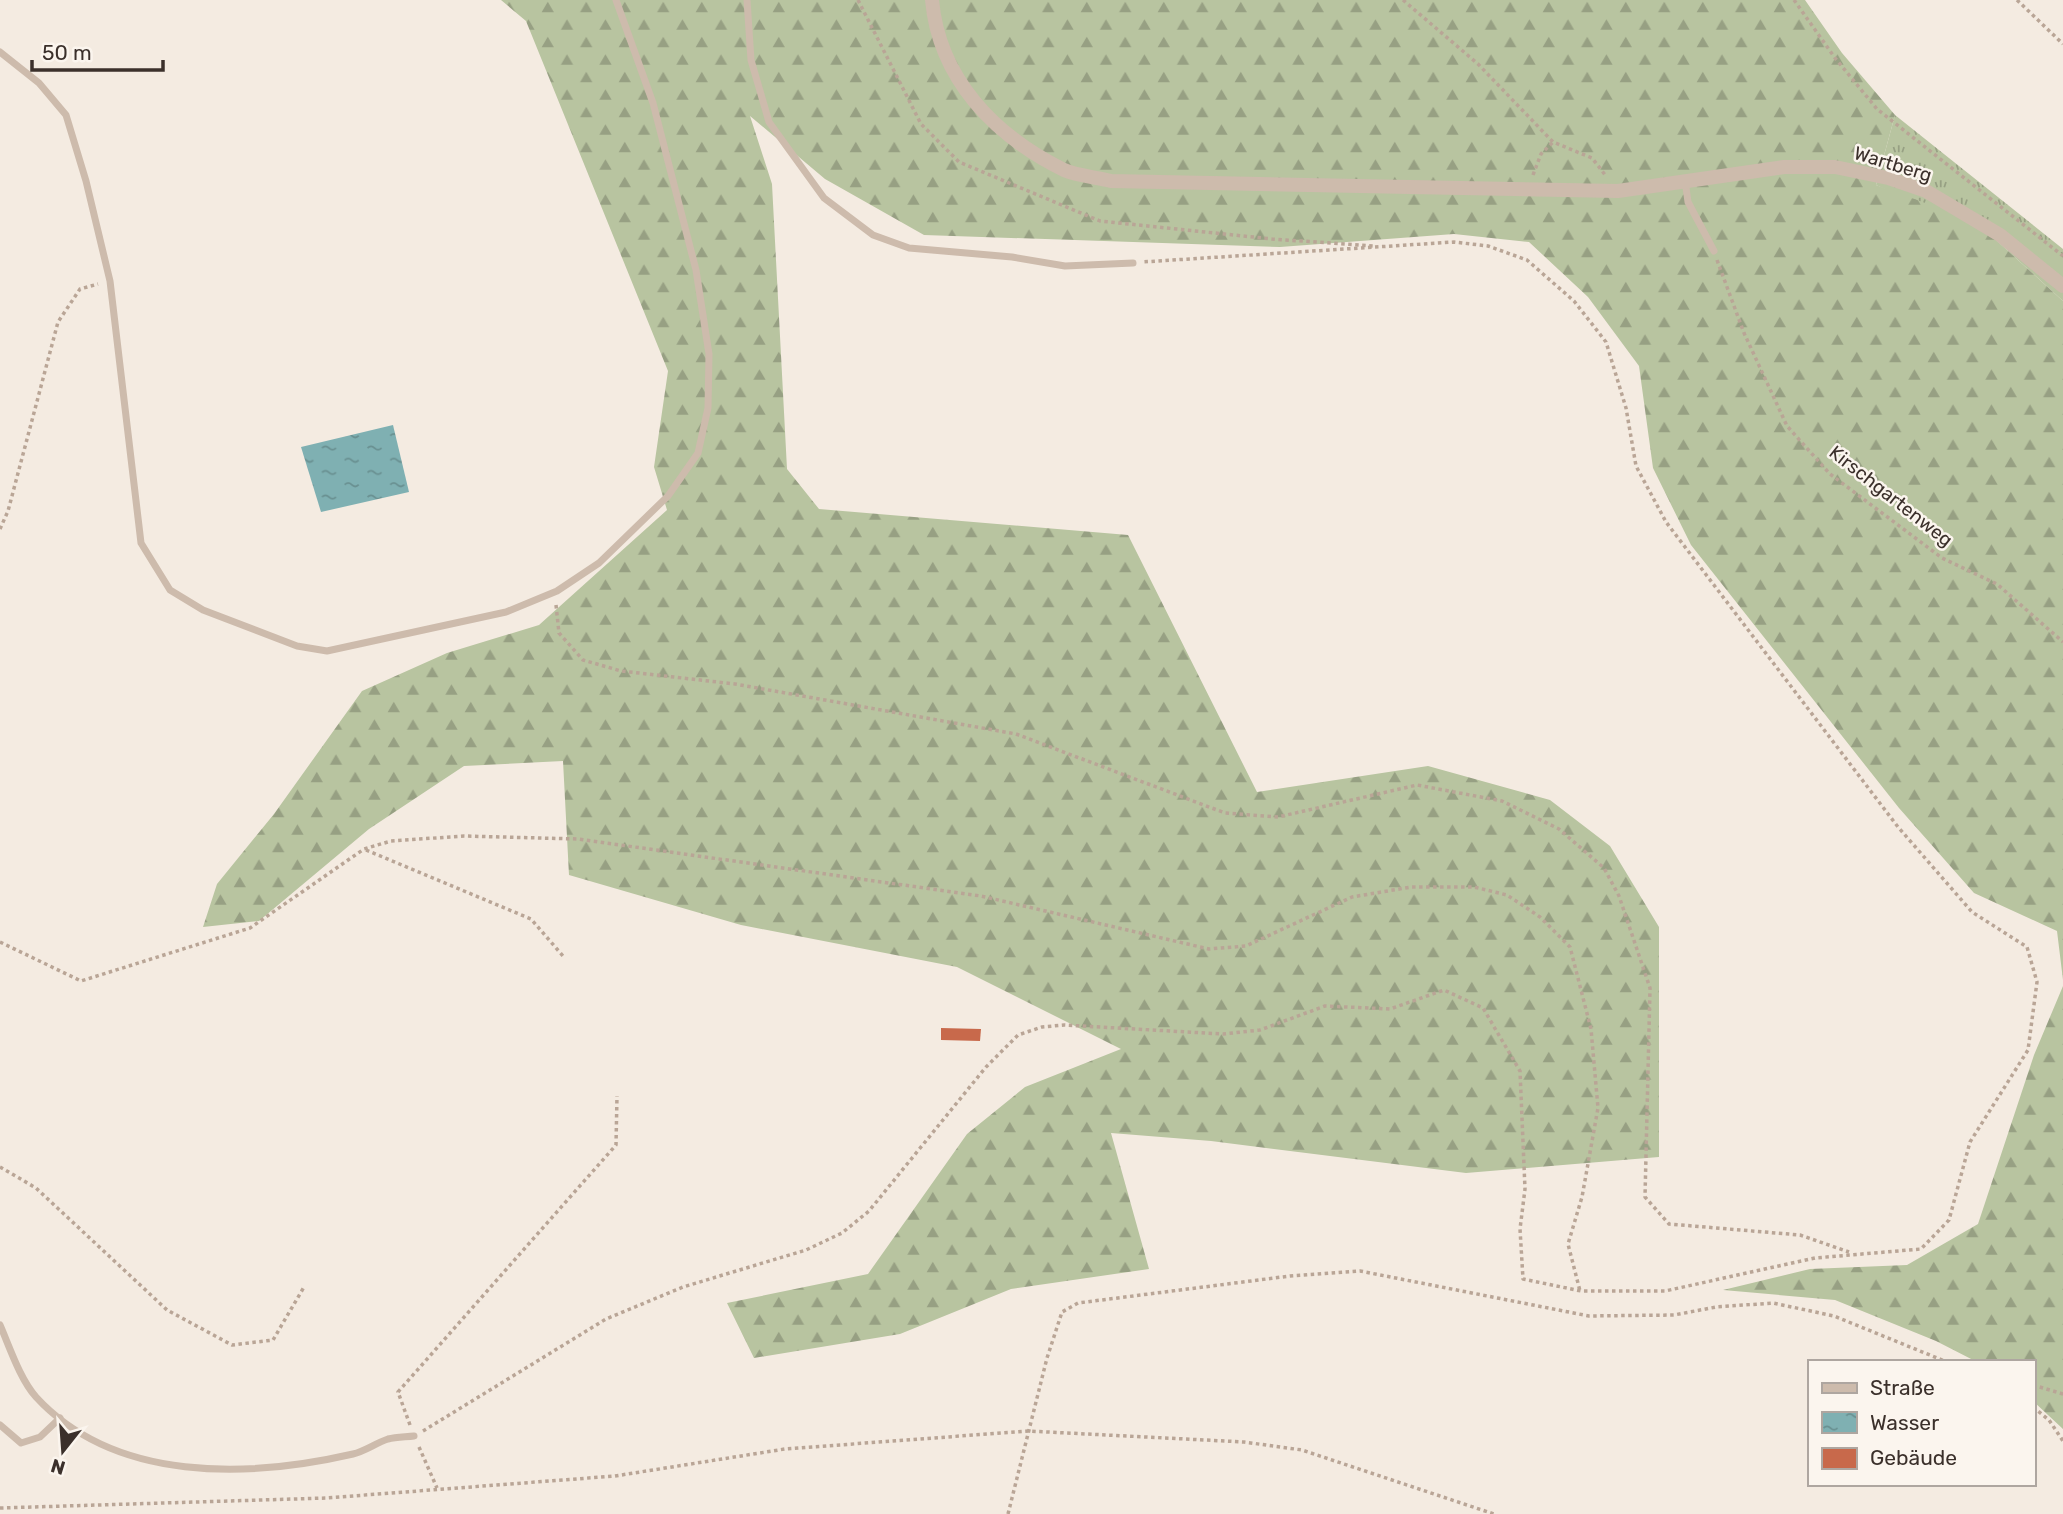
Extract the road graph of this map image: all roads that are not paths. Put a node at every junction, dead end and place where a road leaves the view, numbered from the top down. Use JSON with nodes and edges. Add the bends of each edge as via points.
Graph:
{"nodes":[{"id":1,"x":617,"y":0,"type":"edge"},
{"id":2,"x":747,"y":0,"type":"edge"},
{"id":3,"x":932,"y":0,"type":"edge"},
{"id":4,"x":0,"y":52,"type":"edge"},
{"id":5,"x":1685,"y":179,"type":"junction"},
{"id":6,"x":1714,"y":251,"type":"road end"},
{"id":7,"x":1133,"y":263,"type":"road end"},
{"id":8,"x":2063,"y":286,"type":"edge"},
{"id":9,"x":0,"y":1325,"type":"edge"},
{"id":10,"x":60,"y":1418,"type":"junction"},
{"id":11,"x":0,"y":1425,"type":"edge"},
{"id":12,"x":414,"y":1436,"type":"road end"}],
"edges":[{"from":1,"to":4,"type":"lane","via":[[653,103],[696,270],[709,354],[708,408],[698,453],[668,496],[599,563],[557,591],[506,612],[327,651],[297,646],[203,610],[170,590],[141,543],[110,281],[86,181],[66,115],[39,83]]},
{"from":2,"to":7,"type":"lane","via":[[751,60],[769,122],[824,198],[873,235],[909,248],[1065,266]]},
{"from":3,"to":5,"type":"street","name":"Wartberg","via":[[945,56],[964,90],[990,121],[1066,171],[1111,181],[1527,191],[1618,191]]},
{"from":5,"to":6,"type":"lane","via":[[1688,202]]},
{"from":5,"to":8,"type":"street","name":"Wartberg","via":[[1784,167],[1835,167],[1888,178],[1926,191],[2000,235]]},
{"from":9,"to":10,"type":"lane","via":[[34,1396]]},
{"from":10,"to":11,"type":"lane","via":[[40,1437],[21,1443]]},
{"from":10,"to":12,"type":"lane","via":[[106,1448],[153,1464],[207,1468],[286,1465],[356,1453],[389,1438]]}]}
